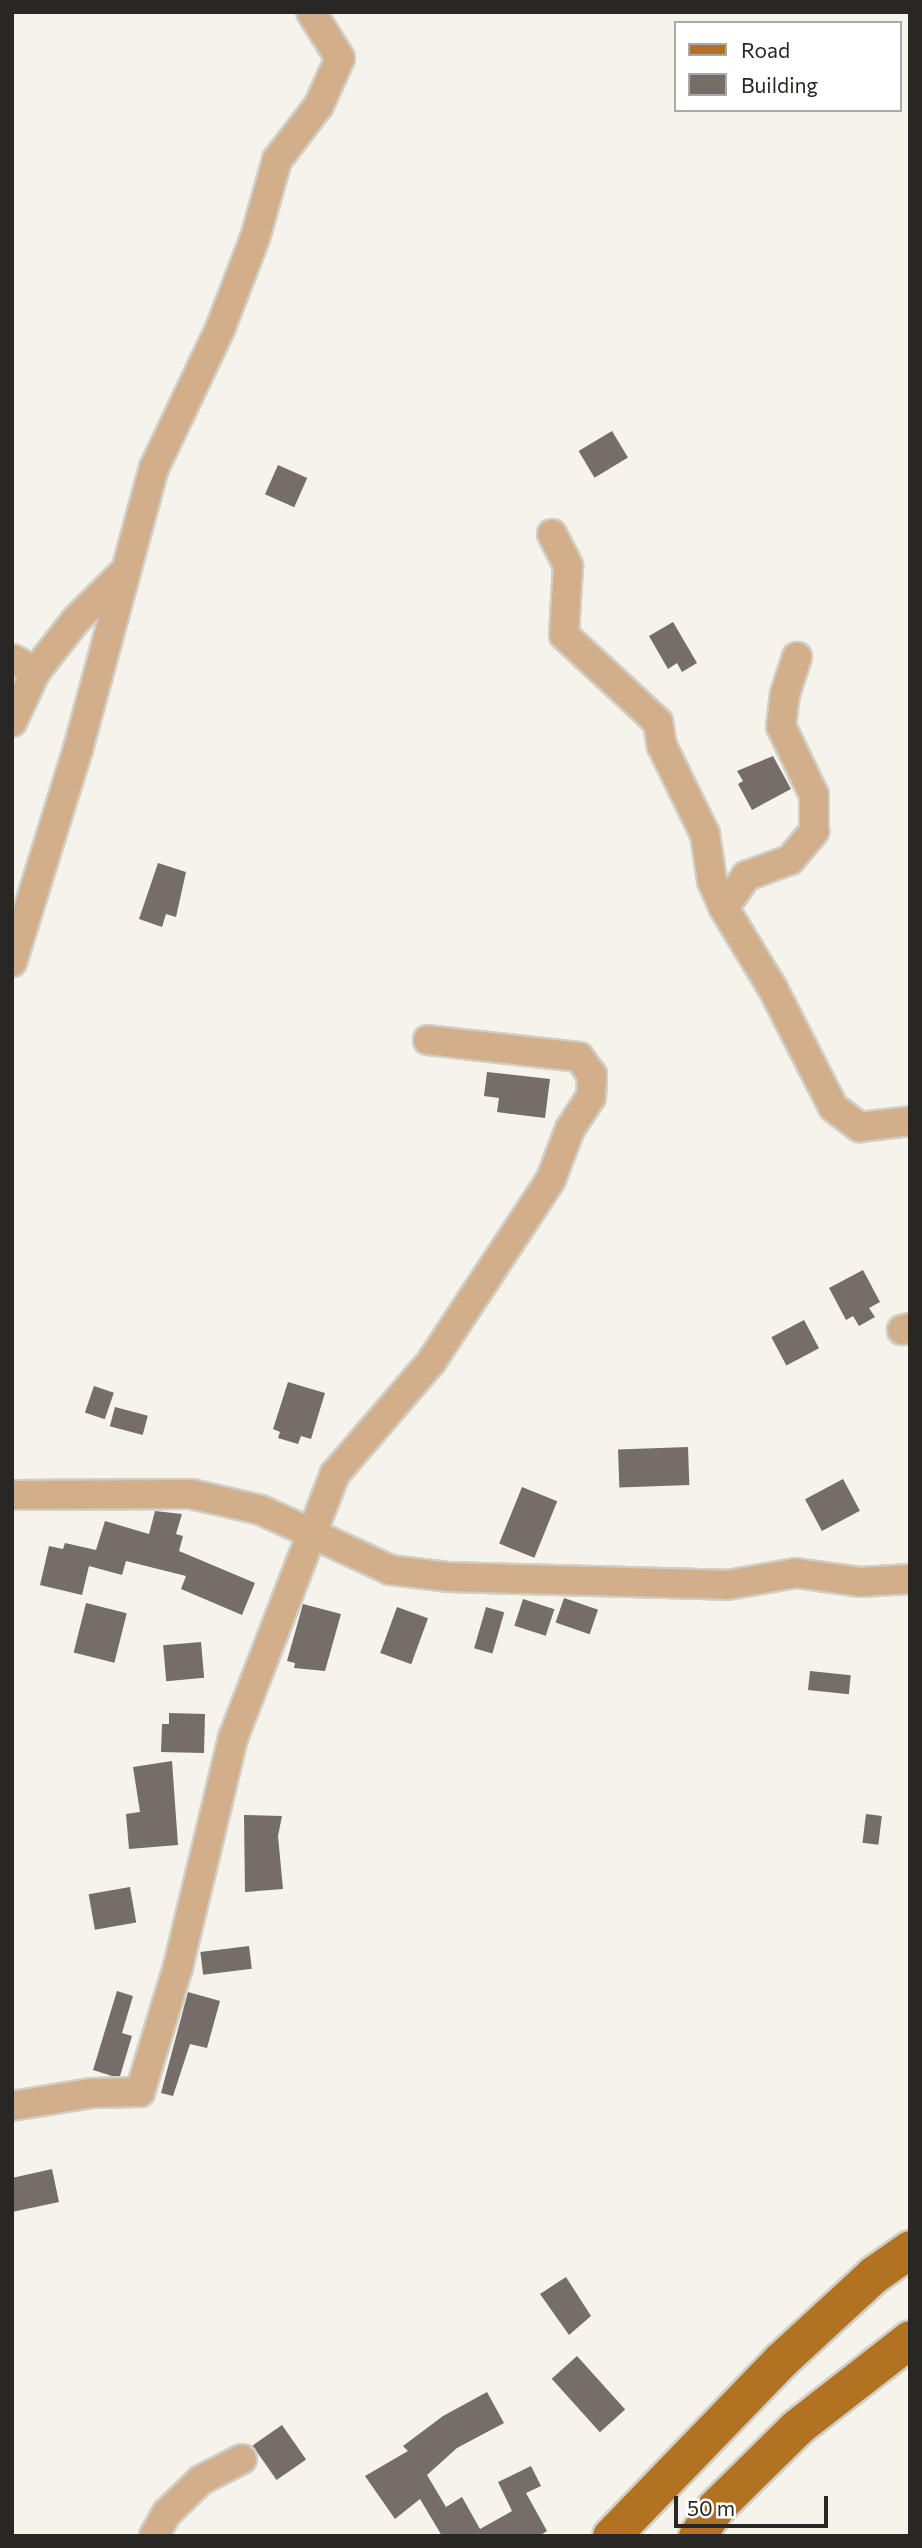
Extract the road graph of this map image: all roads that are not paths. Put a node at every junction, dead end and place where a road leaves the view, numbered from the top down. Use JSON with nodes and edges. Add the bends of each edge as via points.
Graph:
{"nodes":[{"id":1,"x":311,"y":12,"type":"edge"},
{"id":2,"x":552,"y":534,"type":"dead end"},
{"id":3,"x":122,"y":574,"type":"junction"},
{"id":4,"x":797,"y":657,"type":"dead end"},
{"id":5,"x":24,"y":665,"type":"edge"},
{"id":6,"x":12,"y":722,"type":"edge"},
{"id":7,"x":724,"y":908,"type":"junction"},
{"id":8,"x":12,"y":962,"type":"edge"},
{"id":9,"x":428,"y":1040,"type":"dead end"},
{"id":10,"x":910,"y":1121,"type":"edge"},
{"id":11,"x":12,"y":1495,"type":"edge"},
{"id":12,"x":312,"y":1537,"type":"junction"},
{"id":13,"x":910,"y":1579,"type":"edge"},
{"id":14,"x":12,"y":2106,"type":"edge"},
{"id":15,"x":910,"y":2249,"type":"edge"},
{"id":16,"x":910,"y":2339,"type":"edge"},
{"id":17,"x":242,"y":2459,"type":"dead end"},
{"id":18,"x":699,"y":2535,"type":"edge"},
{"id":19,"x":154,"y":2536,"type":"edge"},
{"id":20,"x":611,"y":2536,"type":"edge"}],
"edges":[{"from":1,"to":3,"type":"street","via":[[340,58],[319,105],[277,160],[255,237],[220,328],[153,468]]},
{"from":2,"to":7,"type":"street","via":[[568,566],[564,635],[658,722],[662,746],[705,834],[712,881]]},
{"from":3,"to":5,"type":"street"},
{"from":3,"to":8,"type":"street","via":[[78,749]]},
{"from":4,"to":7,"type":"street","via":[[781,726],[814,795],[814,831],[789,860],[746,876]]},
{"from":5,"to":6,"type":"street"},
{"from":7,"to":10,"type":"street","via":[[773,989],[833,1107],[860,1127]]},
{"from":9,"to":12,"type":"street","via":[[579,1057],[592,1075],[591,1097],[570,1129],[544,1191],[431,1362],[335,1474]]},
{"from":11,"to":12,"type":"street","via":[[191,1494],[261,1510]]},
{"from":12,"to":13,"type":"street","via":[[390,1570],[448,1577],[727,1586],[796,1573],[861,1582]]},
{"from":12,"to":14,"type":"street","via":[[233,1738],[178,1967],[140,2092],[91,2093]]},
{"from":15,"to":20,"type":"main road","via":[[873,2275],[781,2360]]},
{"from":16,"to":18,"type":"main road","via":[[797,2427],[715,2508]]},
{"from":17,"to":19,"type":"street","via":[[201,2480],[167,2514]]}]}
